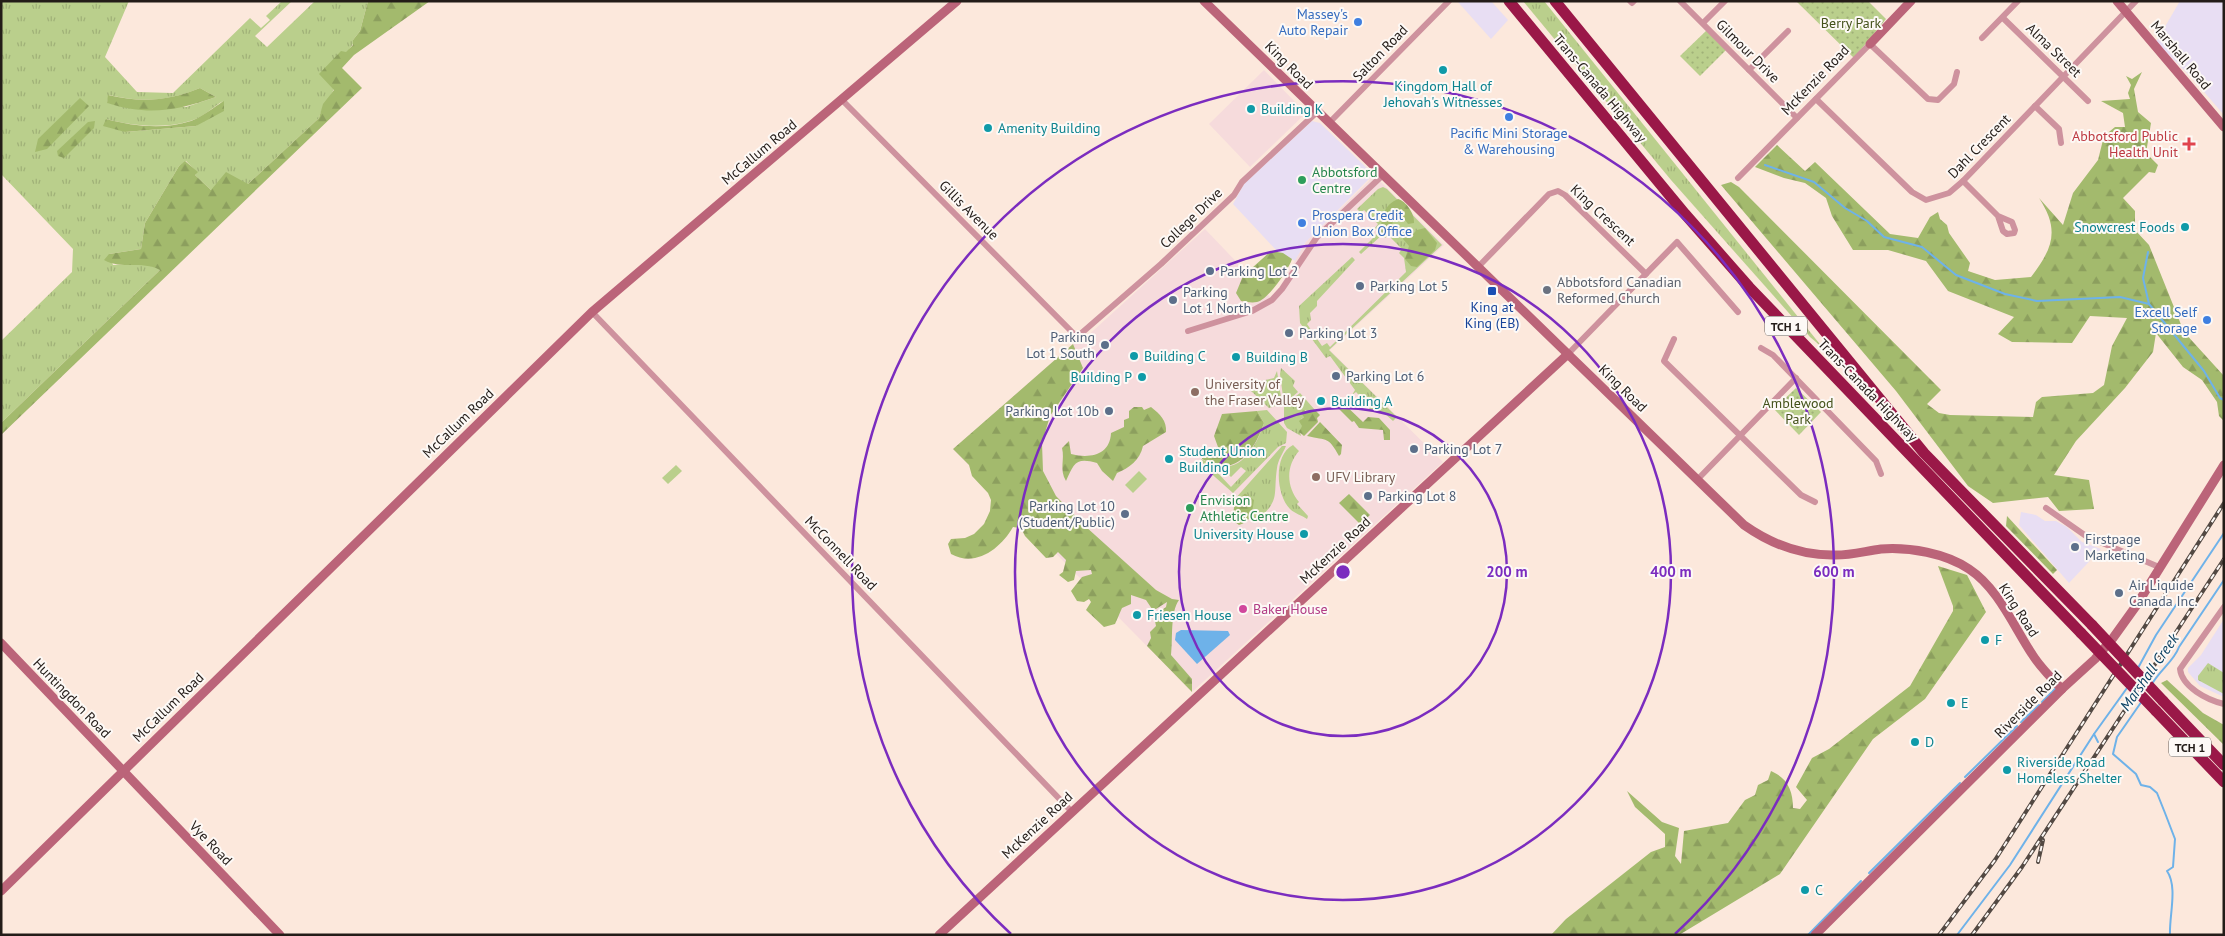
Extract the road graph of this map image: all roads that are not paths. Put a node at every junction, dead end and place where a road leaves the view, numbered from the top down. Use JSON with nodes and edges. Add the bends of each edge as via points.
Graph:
{"nodes":[{"id":1,"x":957,"y":1,"type":"edge"},
{"id":2,"x":1204,"y":1,"type":"edge"},
{"id":3,"x":1449,"y":1,"type":"edge"},
{"id":4,"x":1509,"y":1,"type":"edge"},
{"id":5,"x":1555,"y":1,"type":"edge"},
{"id":6,"x":1680,"y":1,"type":"edge"},
{"id":7,"x":1724,"y":1,"type":"edge"},
{"id":8,"x":1912,"y":1,"type":"edge"},
{"id":9,"x":2018,"y":1,"type":"edge"},
{"id":10,"x":2117,"y":1,"type":"edge"},
{"id":11,"x":2136,"y":1,"type":"edge"},
{"id":12,"x":2126,"y":11,"type":"junction"},
{"id":13,"x":2002,"y":18,"type":"junction"},
{"id":14,"x":1703,"y":23,"type":"junction"},
{"id":15,"x":1788,"y":31,"type":"dead end"},
{"id":16,"x":1982,"y":38,"type":"dead end"},
{"id":17,"x":1870,"y":44,"type":"junction"},
{"id":18,"x":1749,"y":70,"type":"junction"},
{"id":19,"x":1957,"y":72,"type":"dead end"},
{"id":20,"x":2063,"y":77,"type":"junction"},
{"id":21,"x":1816,"y":99,"type":"junction"},
{"id":22,"x":842,"y":100,"type":"junction"},
{"id":23,"x":2088,"y":101,"type":"dead end"},
{"id":24,"x":2035,"y":106,"type":"junction"},
{"id":25,"x":1318,"y":112,"type":"junction"},
{"id":26,"x":1797,"y":118,"type":"junction"},
{"id":27,"x":1329,"y":123,"type":"junction"},
{"id":28,"x":2224,"y":127,"type":"edge"},
{"id":29,"x":2062,"y":143,"type":"dead end"},
{"id":30,"x":1383,"y":176,"type":"junction"},
{"id":31,"x":1738,"y":178,"type":"dead end"},
{"id":32,"x":1963,"y":181,"type":"junction"},
{"id":33,"x":1998,"y":216,"type":"dead end"},
{"id":34,"x":1478,"y":267,"type":"junction"},
{"id":35,"x":1646,"y":274,"type":"junction"},
{"id":36,"x":592,"y":312,"type":"junction"},
{"id":37,"x":1738,"y":312,"type":"dead end"},
{"id":38,"x":1188,"y":331,"type":"dead end"},
{"id":39,"x":1077,"y":337,"type":"joint"},
{"id":40,"x":1674,"y":338,"type":"dead end"},
{"id":41,"x":1761,"y":348,"type":"dead end"},
{"id":42,"x":1568,"y":354,"type":"junction"},
{"id":43,"x":1796,"y":378,"type":"junction"},
{"id":44,"x":1740,"y":436,"type":"junction"},
{"id":45,"x":2224,"y":465,"type":"edge"},
{"id":46,"x":1881,"y":474,"type":"dead end"},
{"id":47,"x":1697,"y":480,"type":"junction"},
{"id":48,"x":1815,"y":502,"type":"dead end"},
{"id":49,"x":2046,"y":508,"type":"dead end"},
{"id":50,"x":2159,"y":567,"type":"junction"},
{"id":51,"x":2224,"y":607,"type":"edge"},
{"id":52,"x":1,"y":643,"type":"edge"},
{"id":53,"x":2062,"y":689,"type":"junction"},
{"id":54,"x":2224,"y":704,"type":"edge"},
{"id":55,"x":2166,"y":705,"type":"junction"},
{"id":56,"x":2224,"y":760,"type":"edge"},
{"id":57,"x":2224,"y":765,"type":"edge"},
{"id":58,"x":123,"y":771,"type":"junction"},
{"id":59,"x":2224,"y":782,"type":"edge"},
{"id":60,"x":1072,"y":812,"type":"junction"},
{"id":61,"x":1,"y":891,"type":"edge"},
{"id":62,"x":280,"y":935,"type":"edge"},
{"id":63,"x":939,"y":935,"type":"edge"},
{"id":64,"x":1815,"y":935,"type":"edge"}],
"edges":[{"from":1,"to":22,"type":"street","name":"McCallum Road"},
{"from":2,"to":25,"type":"street","name":"King Road"},
{"from":3,"to":27,"type":"street","name":"Salton Road"},
{"from":4,"to":59,"type":"highway","name":"Trans-Canada Highway","number":"TCH 1","bridge":true,"via":[[1749,287]]},
{"from":5,"to":55,"type":"highway","name":"Trans-Canada Highway","number":"TCH 1","bridge":true,"via":[[1924,452]]},
{"from":6,"to":14,"type":"street","name":"Gilmour Drive"},
{"from":7,"to":14,"type":"street"},
{"from":8,"to":17,"type":"street","name":"McKenzie Road"},
{"from":9,"to":13,"type":"street"},
{"from":10,"to":12,"type":"street","name":"Marshall Road"},
{"from":11,"to":12,"type":"street","name":"Dahl Crescent"},
{"from":12,"to":20,"type":"street","name":"Dahl Crescent"},
{"from":12,"to":28,"type":"street","name":"Marshall Road"},
{"from":13,"to":16,"type":"street"},
{"from":13,"to":20,"type":"street","name":"Alma Street"},
{"from":14,"to":18,"type":"street","name":"Gilmour Drive"},
{"from":15,"to":18,"type":"street"},
{"from":17,"to":19,"type":"street","via":[[1928,99],[1938,100],[1954,84]]},
{"from":17,"to":21,"type":"street","name":"McKenzie Road"},
{"from":18,"to":26,"type":"street","name":"Gilmour Drive"},
{"from":20,"to":23,"type":"street","name":"Alma Street"},
{"from":20,"to":24,"type":"street","name":"Dahl Crescent"},
{"from":21,"to":26,"type":"street","name":"McKenzie Road"},
{"from":21,"to":32,"type":"street","name":"Dahl Crescent","via":[[1921,198],[1942,197]]},
{"from":22,"to":36,"type":"street","name":"McCallum Road"},
{"from":22,"to":39,"type":"street","name":"Gillis Avenue"},
{"from":24,"to":29,"type":"street","via":[[2059,129]]},
{"from":24,"to":32,"type":"street","name":"Dahl Crescent"},
{"from":25,"to":27,"type":"street","name":"King Road"},
{"from":25,"to":39,"type":"street","name":"College Drive","via":[[1242,182],[1234,195],[1194,233]]},
{"from":26,"to":31,"type":"street","name":"McKenzie Road"},
{"from":27,"to":30,"type":"street","name":"King Road"},
{"from":30,"to":34,"type":"street","name":"King Road"},
{"from":30,"to":38,"type":"street","via":[[1317,237],[1272,300],[1252,311]]},
{"from":32,"to":33,"type":"street"},
{"from":34,"to":35,"type":"street","name":"King Crescent","via":[[1549,194],[1558,191]]},
{"from":34,"to":42,"type":"street","name":"King Road"},
{"from":35,"to":37,"type":"street","name":"McKenzie Road","via":[[1678,242]]},
{"from":35,"to":42,"type":"street","name":"McKenzie Road"},
{"from":36,"to":58,"type":"street","name":"McCallum Road"},
{"from":36,"to":60,"type":"street","name":"McConnell Road"},
{"from":40,"to":44,"type":"street","via":[[1664,361]]},
{"from":41,"to":43,"type":"street"},
{"from":42,"to":47,"type":"street","name":"King Road"},
{"from":42,"to":60,"type":"street","name":"McKenzie Road"},
{"from":43,"to":44,"type":"street"},
{"from":43,"to":46,"type":"street","via":[[1876,461]]},
{"from":44,"to":47,"type":"street"},
{"from":44,"to":48,"type":"street","via":[[1801,495]]},
{"from":45,"to":50,"type":"street","name":"Riverside Road"},
{"from":47,"to":53,"type":"street","name":"King Road","via":[[1744,525],[1779,546],[1834,556],[1911,550],[1941,557],[1970,569],[1995,595],[2033,656]]},
{"from":49,"to":50,"type":"street","via":[[2086,536]]},
{"from":50,"to":53,"type":"street","name":"Riverside Road","via":[[2113,638]]},
{"from":51,"to":54,"type":"street","via":[[2180,666],[2181,675],[2202,695]]},
{"from":52,"to":58,"type":"street","name":"Huntingdon Road"},
{"from":53,"to":64,"type":"street","name":"Riverside Road"},
{"from":55,"to":56,"type":"highway"},
{"from":55,"to":57,"type":"highway","name":"Trans-Canada Highway","number":"TCH 1"},
{"from":58,"to":61,"type":"street","name":"McCallum Road"},
{"from":58,"to":62,"type":"street","name":"Vye Road"},
{"from":60,"to":63,"type":"street","name":"McKenzie Road"}]}
